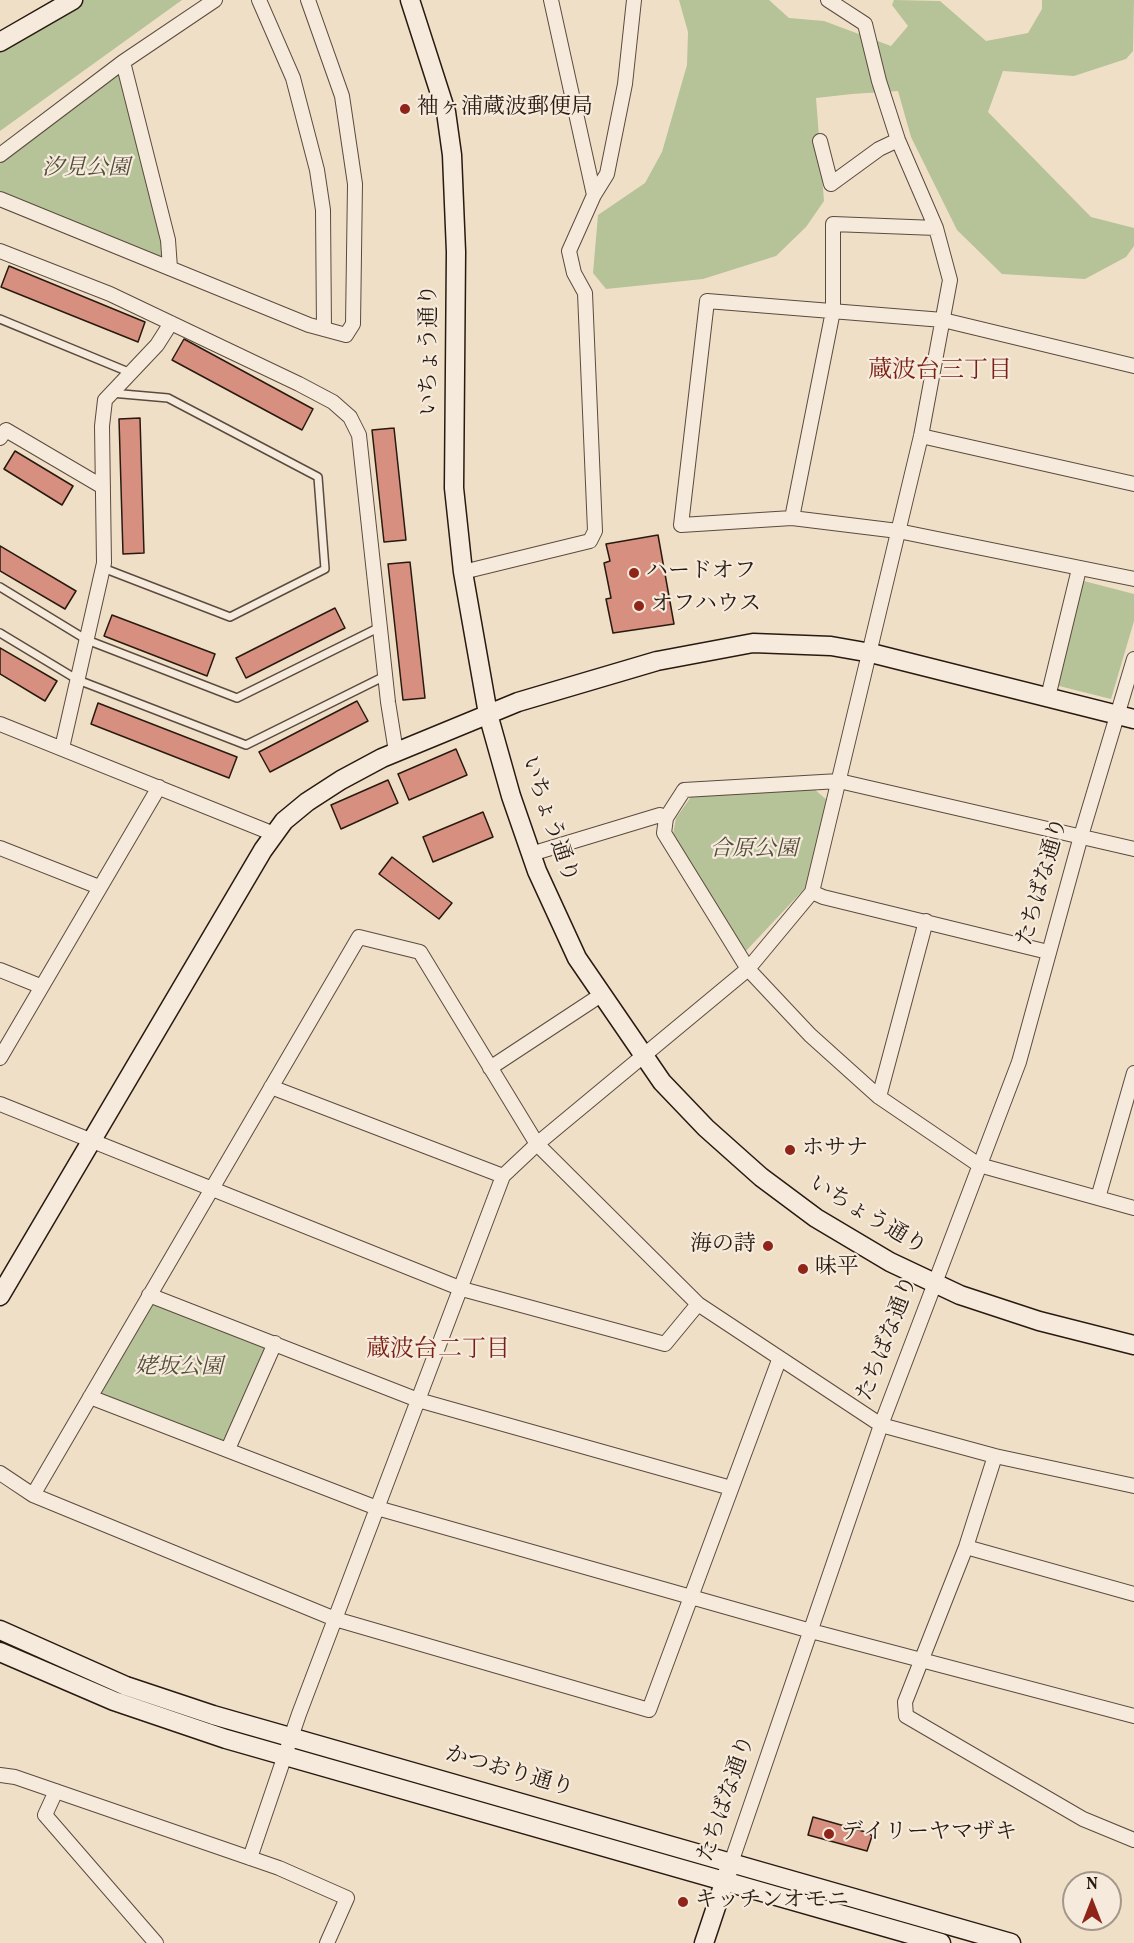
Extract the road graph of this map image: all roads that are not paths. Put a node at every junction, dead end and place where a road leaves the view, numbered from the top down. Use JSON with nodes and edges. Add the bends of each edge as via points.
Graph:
{"nodes":[{"id":1,"x":73,"y":0,"type":"edge"},
{"id":2,"x":215,"y":0,"type":"edge"},
{"id":3,"x":259,"y":0,"type":"edge"},
{"id":4,"x":308,"y":0,"type":"edge"},
{"id":5,"x":410,"y":0,"type":"edge"},
{"id":6,"x":551,"y":0,"type":"edge"},
{"id":7,"x":634,"y":0,"type":"edge"},
{"id":8,"x":828,"y":0,"type":"edge"},
{"id":9,"x":0,"y":42,"type":"edge"},
{"id":10,"x":123,"y":63,"type":"junction"},
{"id":11,"x":898,"y":140,"type":"junction"},
{"id":12,"x":820,"y":141,"type":"dead end"},
{"id":13,"x":0,"y":155,"type":"edge"},
{"id":14,"x":594,"y":195,"type":"junction"},
{"id":15,"x":0,"y":199,"type":"edge"},
{"id":16,"x":936,"y":228,"type":"junction"},
{"id":17,"x":0,"y":251,"type":"edge"},
{"id":18,"x":170,"y":268,"type":"junction"},
{"id":19,"x":833,"y":311,"type":"junction"},
{"id":20,"x":0,"y":319,"type":"edge"},
{"id":21,"x":943,"y":320,"type":"junction"},
{"id":22,"x":171,"y":323,"type":"junction"},
{"id":23,"x":324,"y":329,"type":"junction"},
{"id":24,"x":1134,"y":366,"type":"edge"},
{"id":25,"x":131,"y":373,"type":"junction"},
{"id":26,"x":111,"y":393,"type":"junction"},
{"id":27,"x":921,"y":436,"type":"junction"},
{"id":28,"x":0,"y":438,"type":"edge"},
{"id":29,"x":1134,"y":484,"type":"edge"},
{"id":30,"x":103,"y":487,"type":"junction"},
{"id":31,"x":792,"y":518,"type":"junction"},
{"id":32,"x":898,"y":531,"type":"junction"},
{"id":33,"x":103,"y":568,"type":"junction"},
{"id":34,"x":1079,"y":569,"type":"junction"},
{"id":35,"x":463,"y":572,"type":"junction"},
{"id":36,"x":1134,"y":579,"type":"edge"},
{"id":37,"x":0,"y":587,"type":"edge"},
{"id":38,"x":380,"y":627,"type":"junction"},
{"id":39,"x":0,"y":633,"type":"edge"},
{"id":40,"x":87,"y":640,"type":"junction"},
{"id":41,"x":871,"y":653,"type":"junction"},
{"id":42,"x":1134,"y":659,"type":"edge"},
{"id":43,"x":385,"y":676,"type":"junction"},
{"id":44,"x":78,"y":680,"type":"junction"},
{"id":45,"x":1048,"y":697,"type":"junction"},
{"id":46,"x":488,"y":714,"type":"junction"},
{"id":47,"x":1116,"y":715,"type":"junction"},
{"id":48,"x":1134,"y":719,"type":"edge"},
{"id":49,"x":0,"y":724,"type":"edge"},
{"id":50,"x":62,"y":748,"type":"junction"},
{"id":51,"x":396,"y":752,"type":"junction"},
{"id":52,"x":839,"y":781,"type":"junction"},
{"id":53,"x":159,"y":787,"type":"junction"},
{"id":54,"x":666,"y":818,"type":"junction"},
{"id":55,"x":274,"y":834,"type":"junction"},
{"id":56,"x":1081,"y":836,"type":"junction"},
{"id":57,"x":0,"y":848,"type":"edge"},
{"id":58,"x":1134,"y":849,"type":"edge"},
{"id":59,"x":531,"y":854,"type":"junction"},
{"id":60,"x":99,"y":887,"type":"junction"},
{"id":61,"x":812,"y":892,"type":"junction"},
{"id":62,"x":926,"y":921,"type":"junction"},
{"id":63,"x":1048,"y":952,"type":"junction"},
{"id":64,"x":748,"y":969,"type":"junction"},
{"id":65,"x":0,"y":970,"type":"edge"},
{"id":66,"x":40,"y":986,"type":"junction"},
{"id":67,"x":601,"y":995,"type":"junction"},
{"id":68,"x":0,"y":1058,"type":"edge"},
{"id":69,"x":644,"y":1058,"type":"junction"},
{"id":70,"x":490,"y":1068,"type":"junction"},
{"id":71,"x":1134,"y":1073,"type":"edge"},
{"id":72,"x":271,"y":1087,"type":"junction"},
{"id":73,"x":1131,"y":1093,"type":"edge"},
{"id":74,"x":879,"y":1097,"type":"junction"},
{"id":75,"x":0,"y":1104,"type":"edge"},
{"id":76,"x":92,"y":1141,"type":"junction"},
{"id":77,"x":537,"y":1144,"type":"junction"},
{"id":78,"x":979,"y":1166,"type":"junction"},
{"id":79,"x":503,"y":1176,"type":"junction"},
{"id":80,"x":210,"y":1190,"type":"junction"},
{"id":81,"x":1098,"y":1198,"type":"junction"},
{"id":82,"x":1134,"y":1208,"type":"edge"},
{"id":83,"x":936,"y":1285,"type":"junction"},
{"id":84,"x":462,"y":1288,"type":"junction"},
{"id":85,"x":149,"y":1295,"type":"junction"},
{"id":86,"x":0,"y":1296,"type":"edge"},
{"id":87,"x":698,"y":1304,"type":"junction"},
{"id":88,"x":275,"y":1343,"type":"junction"},
{"id":89,"x":1134,"y":1345,"type":"edge"},
{"id":90,"x":779,"y":1360,"type":"junction"},
{"id":91,"x":90,"y":1397,"type":"junction"},
{"id":92,"x":418,"y":1400,"type":"junction"},
{"id":93,"x":881,"y":1425,"type":"junction"},
{"id":94,"x":228,"y":1449,"type":"junction"},
{"id":95,"x":995,"y":1456,"type":"junction"},
{"id":96,"x":0,"y":1473,"type":"edge"},
{"id":97,"x":1134,"y":1486,"type":"edge"},
{"id":98,"x":730,"y":1488,"type":"junction"},
{"id":99,"x":33,"y":1495,"type":"junction"},
{"id":100,"x":377,"y":1508,"type":"junction"},
{"id":101,"x":966,"y":1547,"type":"junction"},
{"id":102,"x":1134,"y":1594,"type":"edge"},
{"id":103,"x":691,"y":1596,"type":"junction"},
{"id":104,"x":335,"y":1619,"type":"junction"},
{"id":105,"x":0,"y":1630,"type":"edge"},
{"id":106,"x":811,"y":1631,"type":"junction"},
{"id":107,"x":0,"y":1652,"type":"edge"},
{"id":108,"x":921,"y":1660,"type":"junction"},
{"id":109,"x":1134,"y":1716,"type":"edge"},
{"id":110,"x":292,"y":1735,"type":"junction"},
{"id":111,"x":285,"y":1756,"type":"junction"},
{"id":112,"x":0,"y":1775,"type":"edge"},
{"id":113,"x":56,"y":1791,"type":"junction"},
{"id":114,"x":1134,"y":1840,"type":"edge"},
{"id":115,"x":250,"y":1858,"type":"junction"},
{"id":116,"x":731,"y":1863,"type":"junction"},
{"id":117,"x":725,"y":1881,"type":"junction"},
{"id":118,"x":156,"y":1943,"type":"edge"},
{"id":119,"x":327,"y":1943,"type":"edge"},
{"id":120,"x":704,"y":1943,"type":"edge"},
{"id":121,"x":941,"y":1943,"type":"edge"},
{"id":122,"x":1011,"y":1943,"type":"edge"}],
"edges":[{"from":1,"to":9,"type":"street"},
{"from":2,"to":10,"type":"street"},
{"from":3,"to":23,"type":"street","via":[[293,78],[317,170],[323,210]]},
{"from":4,"to":23,"type":"street","via":[[342,96],[355,184],[353,324],[346,335]]},
{"from":5,"to":35,"type":"street","name":"いちょう通り","via":[[446,112],[452,155],[456,252],[454,488]]},
{"from":6,"to":14,"type":"street"},
{"from":7,"to":14,"type":"street","via":[[621,105],[607,174]]},
{"from":8,"to":11,"type":"street","via":[[865,24]]},
{"from":10,"to":13,"type":"street"},
{"from":10,"to":18,"type":"street","via":[[168,240]]},
{"from":11,"to":12,"type":"street","via":[[831,184]]},
{"from":11,"to":16,"type":"street"},
{"from":14,"to":35,"type":"street","via":[[569,251],[574,273],[585,293],[595,531],[590,541]]},
{"from":15,"to":18,"type":"street"},
{"from":16,"to":19,"type":"street","via":[[833,224]]},
{"from":16,"to":21,"type":"street","via":[[950,280]]},
{"from":17,"to":22,"type":"street","via":[[110,294]]},
{"from":18,"to":23,"type":"street"},
{"from":19,"to":21,"type":"street"},
{"from":19,"to":31,"type":"street"},
{"from":19,"to":31,"type":"street","via":[[707,301],[681,525]]},
{"from":20,"to":25,"type":"lane"},
{"from":21,"to":24,"type":"street"},
{"from":21,"to":27,"type":"street"},
{"from":22,"to":25,"type":"street"},
{"from":22,"to":38,"type":"street","via":[[299,384],[333,402],[350,417],[358,435]]},
{"from":25,"to":26,"type":"street"},
{"from":26,"to":30,"type":"street","via":[[105,400],[102,426]]},
{"from":26,"to":33,"type":"lane","via":[[168,398],[318,477],[325,569],[230,617]]},
{"from":27,"to":29,"type":"street"},
{"from":27,"to":32,"type":"street"},
{"from":28,"to":30,"type":"street","via":[[6,430]]},
{"from":30,"to":33,"type":"street"},
{"from":31,"to":32,"type":"street"},
{"from":32,"to":34,"type":"street"},
{"from":32,"to":41,"type":"street"},
{"from":33,"to":40,"type":"street"},
{"from":34,"to":36,"type":"street"},
{"from":34,"to":45,"type":"street"},
{"from":35,"to":46,"type":"street","name":"いちょう通り"},
{"from":37,"to":40,"type":"lane"},
{"from":38,"to":40,"type":"lane","via":[[237,698]]},
{"from":38,"to":43,"type":"street"},
{"from":39,"to":44,"type":"lane"},
{"from":40,"to":44,"type":"street"},
{"from":41,"to":45,"type":"street"},
{"from":41,"to":46,"type":"street","via":[[792,643],[708,649],[518,702]]},
{"from":41,"to":52,"type":"street"},
{"from":42,"to":47,"type":"street","name":"たちばな通り"},
{"from":43,"to":44,"type":"lane","via":[[246,745]]},
{"from":43,"to":51,"type":"street"},
{"from":44,"to":50,"type":"street"},
{"from":45,"to":47,"type":"street"},
{"from":46,"to":51,"type":"street"},
{"from":46,"to":59,"type":"street","name":"いちょう通り"},
{"from":47,"to":48,"type":"street"},
{"from":47,"to":56,"type":"street","name":"たちばな通り"},
{"from":49,"to":50,"type":"street"},
{"from":50,"to":53,"type":"street"},
{"from":51,"to":55,"type":"street","via":[[307,802]]},
{"from":52,"to":54,"type":"street","via":[[684,789]]},
{"from":52,"to":56,"type":"street"},
{"from":52,"to":61,"type":"street"},
{"from":53,"to":55,"type":"street"},
{"from":53,"to":60,"type":"street"},
{"from":54,"to":59,"type":"street","via":[[660,815]]},
{"from":54,"to":64,"type":"street","via":[[664,833]]},
{"from":55,"to":76,"type":"street"},
{"from":56,"to":58,"type":"street"},
{"from":56,"to":63,"type":"street","name":"たちばな通り"},
{"from":57,"to":60,"type":"street"},
{"from":59,"to":67,"type":"street","name":"いちょう通り","via":[[577,958]]},
{"from":60,"to":66,"type":"street"},
{"from":61,"to":62,"type":"street"},
{"from":61,"to":64,"type":"street"},
{"from":62,"to":63,"type":"street"},
{"from":62,"to":74,"type":"street"},
{"from":63,"to":78,"type":"street","name":"たちばな通り","via":[[1019,1062]]},
{"from":64,"to":69,"type":"street"},
{"from":64,"to":74,"type":"street","via":[[810,1035]]},
{"from":65,"to":66,"type":"street"},
{"from":66,"to":68,"type":"street"},
{"from":67,"to":69,"type":"street","name":"いちょう通り"},
{"from":67,"to":70,"type":"street"},
{"from":69,"to":77,"type":"street"},
{"from":69,"to":83,"type":"street","name":"いちょう通り","via":[[706,1128],[761,1177],[816,1218]]},
{"from":70,"to":72,"type":"street","via":[[420,952],[359,937]]},
{"from":70,"to":77,"type":"street"},
{"from":71,"to":73,"type":"street"},
{"from":72,"to":79,"type":"street"},
{"from":72,"to":80,"type":"street"},
{"from":73,"to":81,"type":"street"},
{"from":74,"to":78,"type":"street"},
{"from":75,"to":76,"type":"street"},
{"from":76,"to":80,"type":"street"},
{"from":76,"to":86,"type":"street"},
{"from":77,"to":79,"type":"street"},
{"from":77,"to":87,"type":"street"},
{"from":78,"to":81,"type":"street"},
{"from":78,"to":83,"type":"street","name":"たちばな通り"},
{"from":79,"to":84,"type":"street"},
{"from":80,"to":84,"type":"street"},
{"from":80,"to":85,"type":"street"},
{"from":81,"to":82,"type":"street"},
{"from":83,"to":89,"type":"street","name":"いちょう通り","via":[[998,1309]]},
{"from":83,"to":93,"type":"street","name":"たちばな通り"},
{"from":84,"to":87,"type":"street","via":[[665,1344]]},
{"from":84,"to":92,"type":"street"},
{"from":85,"to":88,"type":"street"},
{"from":85,"to":91,"type":"street"},
{"from":87,"to":90,"type":"street"},
{"from":88,"to":92,"type":"street"},
{"from":88,"to":94,"type":"street"},
{"from":90,"to":93,"type":"street"},
{"from":90,"to":98,"type":"street"},
{"from":91,"to":94,"type":"street"},
{"from":91,"to":99,"type":"street"},
{"from":92,"to":98,"type":"street"},
{"from":92,"to":100,"type":"street"},
{"from":93,"to":95,"type":"street"},
{"from":93,"to":106,"type":"street","name":"たちばな通り"},
{"from":94,"to":100,"type":"street"},
{"from":95,"to":97,"type":"street"},
{"from":95,"to":101,"type":"street"},
{"from":96,"to":99,"type":"street"},
{"from":98,"to":103,"type":"street"},
{"from":99,"to":104,"type":"street"},
{"from":100,"to":103,"type":"street"},
{"from":100,"to":104,"type":"street"},
{"from":101,"to":102,"type":"street"},
{"from":101,"to":108,"type":"street"},
{"from":103,"to":104,"type":"street","via":[[649,1710]]},
{"from":103,"to":106,"type":"street"},
{"from":104,"to":110,"type":"street"},
{"from":105,"to":110,"type":"street","name":"かつおり通り","via":[[126,1686],[213,1715]]},
{"from":106,"to":108,"type":"street"},
{"from":106,"to":116,"type":"street","name":"たちばな通り"},
{"from":107,"to":111,"type":"street","name":"かつおり通り","via":[[114,1701]]},
{"from":108,"to":109,"type":"street"},
{"from":108,"to":114,"type":"street","via":[[905,1702],[906,1716],[1083,1819]]},
{"from":110,"to":111,"type":"street"},
{"from":110,"to":116,"type":"street","name":"かつおり通り"},
{"from":111,"to":115,"type":"street"},
{"from":111,"to":117,"type":"street","name":"かつおり通り"},
{"from":112,"to":113,"type":"street"},
{"from":113,"to":115,"type":"street"},
{"from":113,"to":118,"type":"street","via":[[45,1815]]},
{"from":115,"to":119,"type":"street","via":[[347,1898]]},
{"from":116,"to":117,"type":"street","name":"たちばな通り"},
{"from":116,"to":122,"type":"street","name":"かつおり通り"},
{"from":117,"to":120,"type":"street","name":"たちばな通り"},
{"from":117,"to":121,"type":"street","name":"かつおり通り"}]}
